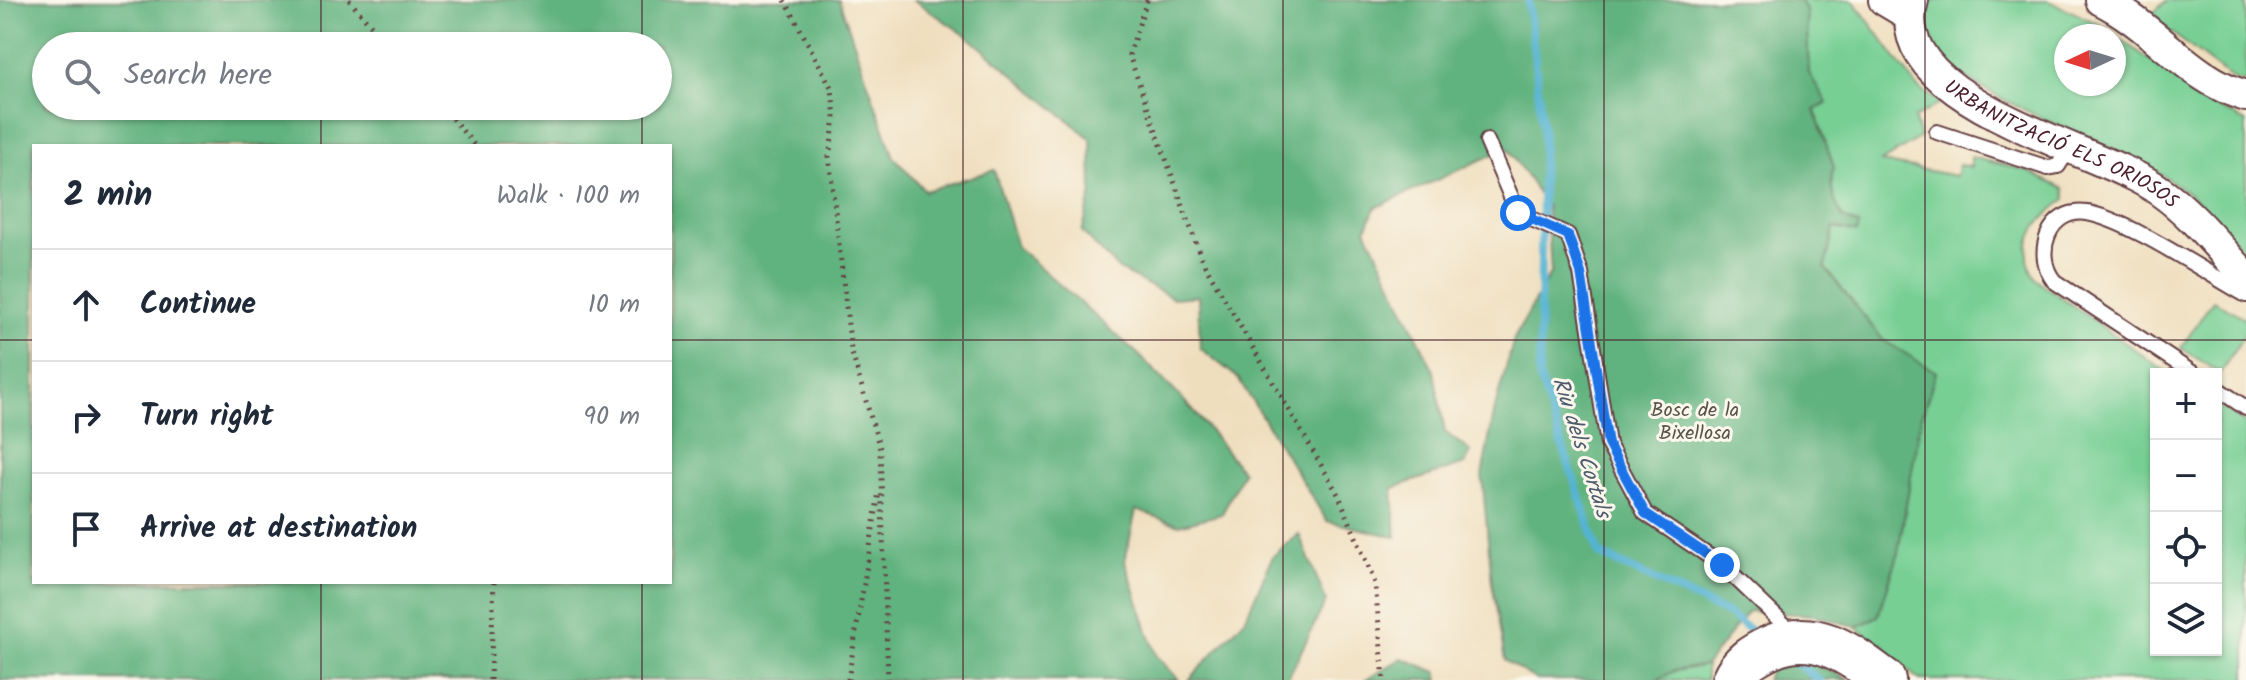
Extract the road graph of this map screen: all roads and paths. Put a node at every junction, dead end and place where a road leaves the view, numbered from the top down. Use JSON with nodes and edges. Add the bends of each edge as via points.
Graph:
{"nodes":[{"id":1,"x":349,"y":0,"type":"edge"},
{"id":2,"x":785,"y":0,"type":"edge"},
{"id":3,"x":1147,"y":0,"type":"edge"},
{"id":4,"x":2101,"y":0,"type":"edge"},
{"id":5,"x":1902,"y":5,"type":"edge"},
{"id":6,"x":377,"y":32,"type":"edge"},
{"id":7,"x":2246,"y":96,"type":"edge"},
{"id":8,"x":454,"y":120,"type":"edge"},
{"id":9,"x":1937,"y":132,"type":"dead end"},
{"id":10,"x":1487,"y":141,"type":"dead end"},
{"id":11,"x":473,"y":144,"type":"edge"},
{"id":12,"x":2070,"y":146,"type":"junction"},
{"id":13,"x":2246,"y":277,"type":"edge"},
{"id":14,"x":2246,"y":295,"type":"edge"},
{"id":15,"x":2185,"y":368,"type":"edge"},
{"id":16,"x":2222,"y":392,"type":"edge"},
{"id":17,"x":2246,"y":408,"type":"edge"},
{"id":18,"x":882,"y":479,"type":"junction"},
{"id":19,"x":494,"y":584,"type":"edge"},
{"id":20,"x":1798,"y":638,"type":"junction"},
{"id":21,"x":1738,"y":672,"type":"edge"},
{"id":22,"x":490,"y":680,"type":"edge"},
{"id":23,"x":848,"y":680,"type":"edge"},
{"id":24,"x":888,"y":680,"type":"edge"},
{"id":25,"x":1384,"y":680,"type":"edge"},
{"id":26,"x":1884,"y":680,"type":"edge"}],
"edges":[{"from":1,"to":6,"type":"path"},
{"from":2,"to":18,"type":"path","via":[[832,89],[835,118],[829,157],[840,265],[851,350],[880,449]]},
{"from":3,"to":25,"type":"path","via":[[1129,55],[1202,260],[1339,496],[1375,583]]},
{"from":4,"to":7,"type":"street","via":[[2136,21],[2218,88]]},
{"from":5,"to":12,"type":"street","name":"URBANITZACIÓ ELS ORIOSOS","via":[[1915,50],[1959,93],[2006,120]]},
{"from":8,"to":11,"type":"path"},
{"from":9,"to":12,"type":"lane","via":[[2048,168],[2058,166]]},
{"from":10,"to":20,"type":"lane","via":[[1518,213],[1568,235],[1581,273],[1608,444],[1645,513],[1722,565]]},
{"from":12,"to":13,"type":"street","name":"URBANITZACIÓ ELS ORIOSOS","via":[[2159,190]]},
{"from":14,"to":15,"type":"lane","via":[[2112,221],[2086,213],[2068,215],[2053,225],[2042,255],[2054,281]]},
{"from":16,"to":17,"type":"lane"},
{"from":18,"to":23,"type":"path"},
{"from":18,"to":24,"type":"path"},
{"from":19,"to":22,"type":"path"},
{"from":20,"to":21,"type":"main road","via":[[1760,652]]},
{"from":20,"to":26,"type":"main road","via":[[1846,652]]}]}
